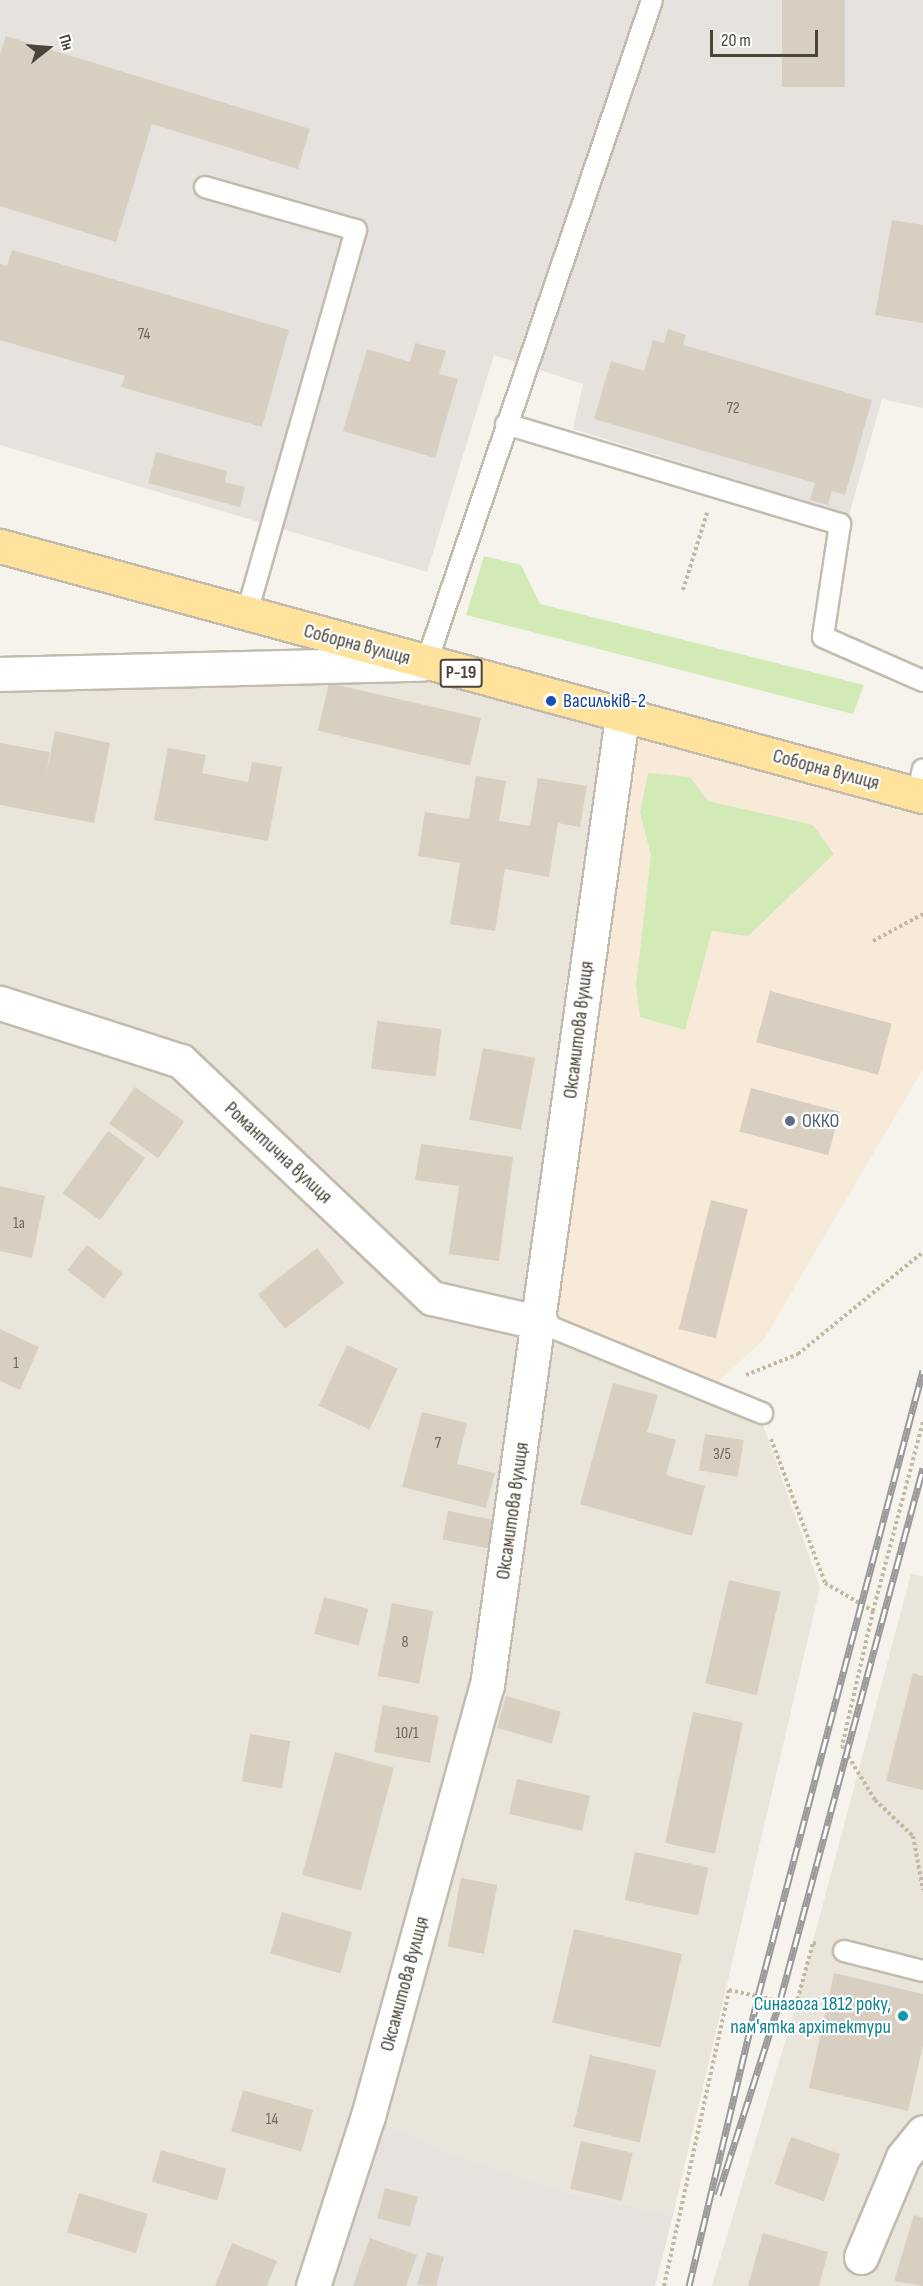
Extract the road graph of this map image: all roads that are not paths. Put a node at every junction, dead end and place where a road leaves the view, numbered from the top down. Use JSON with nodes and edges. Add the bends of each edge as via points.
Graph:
{"nodes":[{"id":1,"x":652,"y":0,"type":"edge"},
{"id":2,"x":205,"y":187,"type":"dead end"},
{"id":3,"x":506,"y":424,"type":"junction"},
{"id":4,"x":0,"y":546,"type":"edge"},
{"id":5,"x":246,"y":615,"type":"junction"},
{"id":6,"x":426,"y":663,"type":"junction"},
{"id":7,"x":0,"y":674,"type":"edge"},
{"id":8,"x":923,"y":681,"type":"edge"},
{"id":9,"x":622,"y":717,"type":"junction"},
{"id":10,"x":921,"y":786,"type":"edge"},
{"id":11,"x":0,"y":1003,"type":"edge"},
{"id":12,"x":541,"y":1323,"type":"junction"},
{"id":13,"x":762,"y":1413,"type":"road end"},
{"id":14,"x":844,"y":1951,"type":"dead end"},
{"id":15,"x":923,"y":1971,"type":"edge"},
{"id":16,"x":923,"y":2132,"type":"edge"},
{"id":17,"x":861,"y":2256,"type":"dead end"},
{"id":18,"x":313,"y":2286,"type":"edge"}],
"edges":[{"from":1,"to":3,"type":"lane"},
{"from":2,"to":5,"type":"lane","via":[[356,230]]},
{"from":3,"to":6,"type":"lane"},
{"from":3,"to":8,"type":"lane","via":[[840,524],[823,637]]},
{"from":4,"to":5,"type":"main road","name":"Соборна вулиця","number":"Р-19"},
{"from":5,"to":6,"type":"main road","name":"Соборна вулиця","number":"Р-19"},
{"from":6,"to":7,"type":"street"},
{"from":6,"to":9,"type":"main road","name":"Соборна вулиця","number":"Р-19"},
{"from":9,"to":10,"type":"main road","name":"Соборна вулиця","number":"Р-19"},
{"from":9,"to":12,"type":"street","name":"Оксамитова вулиця"},
{"from":11,"to":12,"type":"street","name":"Романтична вулиця","via":[[181,1061],[432,1298]]},
{"from":12,"to":13,"type":"lane"},
{"from":12,"to":18,"type":"street","name":"Оксамитова вулиця","via":[[487,1685],[368,2116]]},
{"from":14,"to":15,"type":"lane"},
{"from":16,"to":17,"type":"street","via":[[903,2157]]}]}
